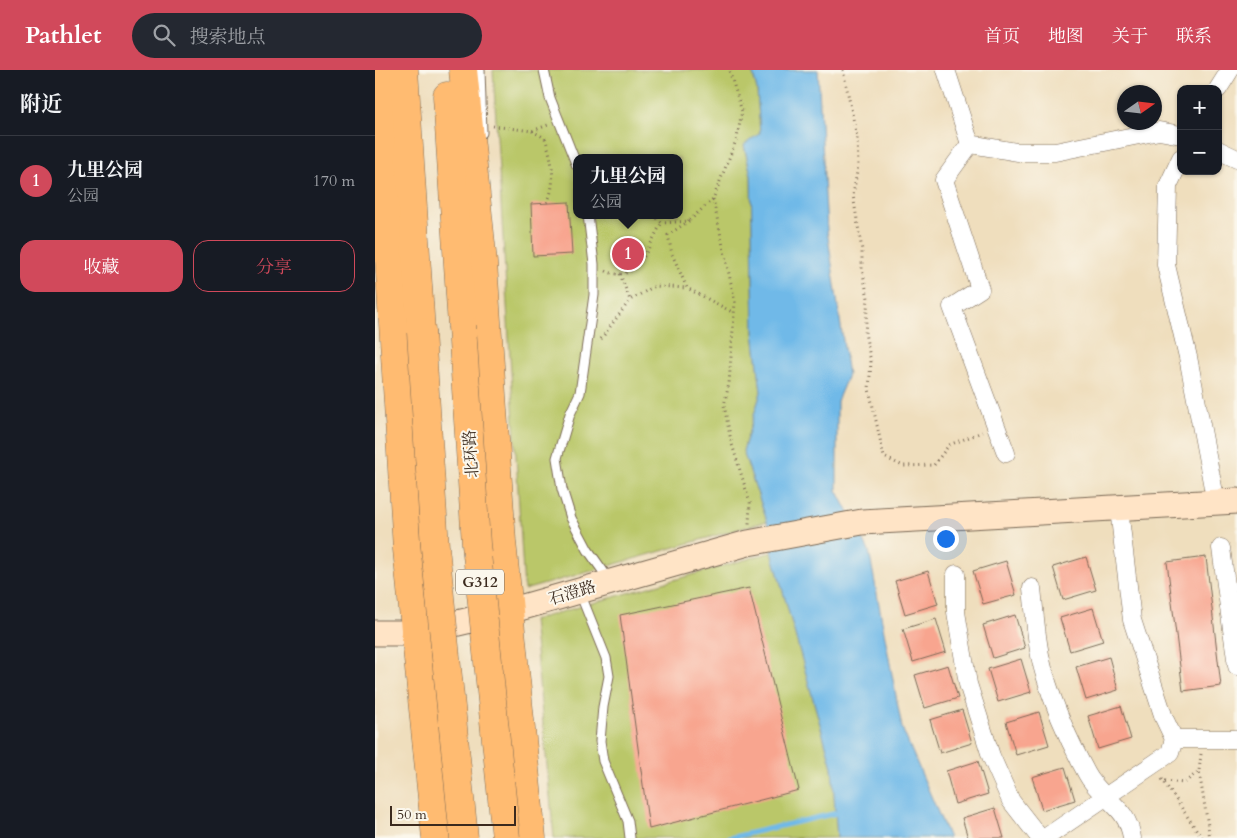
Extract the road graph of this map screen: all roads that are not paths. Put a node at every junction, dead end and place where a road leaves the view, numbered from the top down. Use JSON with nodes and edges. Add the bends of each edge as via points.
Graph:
{"nodes":[{"id":1,"x":383,"y":70,"type":"edge"},
{"id":2,"x":404,"y":70,"type":"edge"},
{"id":3,"x":445,"y":70,"type":"edge"},
{"id":4,"x":463,"y":70,"type":"edge"},
{"id":5,"x":480,"y":70,"type":"edge"},
{"id":6,"x":544,"y":70,"type":"edge"},
{"id":7,"x":946,"y":70,"type":"edge"},
{"id":8,"x":1230,"y":70,"type":"edge"},
{"id":9,"x":1221,"y":85,"type":"edge"},
{"id":10,"x":1177,"y":134,"type":"edge"},
{"id":11,"x":375,"y":139,"type":"edge"},
{"id":12,"x":482,"y":143,"type":"dead end"},
{"id":13,"x":970,"y":144,"type":"junction"},
{"id":14,"x":1222,"y":152,"type":"edge"},
{"id":15,"x":573,"y":155,"type":"edge"},
{"id":16,"x":1237,"y":160,"type":"edge"},
{"id":17,"x":482,"y":163,"type":"dead end"},
{"id":18,"x":1177,"y":167,"type":"edge"},
{"id":19,"x":384,"y":177,"type":"junction"},
{"id":20,"x":588,"y":219,"type":"edge"},
{"id":21,"x":483,"y":263,"type":"junction"},
{"id":22,"x":1006,"y":453,"type":"dead end"},
{"id":23,"x":1226,"y":502,"type":"edge"},
{"id":24,"x":1119,"y":509,"type":"junction"},
{"id":25,"x":1221,"y":548,"type":"dead end"},
{"id":26,"x":956,"y":574,"type":"dead end"},
{"id":27,"x":610,"y":581,"type":"junction"},
{"id":28,"x":1031,"y":588,"type":"dead end"},
{"id":29,"x":579,"y":590,"type":"junction"},
{"id":30,"x":509,"y":611,"type":"junction"},
{"id":31,"x":375,"y":633,"type":"edge"},
{"id":32,"x":415,"y":633,"type":"junction"},
{"id":33,"x":1237,"y":666,"type":"edge"},
{"id":34,"x":1174,"y":739,"type":"junction"},
{"id":35,"x":1237,"y":739,"type":"edge"},
{"id":36,"x":1106,"y":797,"type":"junction"},
{"id":37,"x":436,"y":833,"type":"edge"},
{"id":38,"x":464,"y":838,"type":"edge"},
{"id":39,"x":506,"y":838,"type":"edge"},
{"id":40,"x":532,"y":838,"type":"edge"},
{"id":41,"x":630,"y":838,"type":"edge"},
{"id":42,"x":1040,"y":838,"type":"edge"},
{"id":43,"x":1045,"y":838,"type":"edge"},
{"id":44,"x":1132,"y":838,"type":"edge"}],
"edges":[{"from":1,"to":19,"type":"highway"},
{"from":2,"to":38,"type":"highway","number":"G312","bridge":true,"via":[[435,547]]},
{"from":3,"to":39,"type":"highway","name":"北环路","number":"G312","bridge":true,"via":[[476,544]]},
{"from":4,"to":21,"type":"highway"},
{"from":5,"to":12,"type":"lane"},
{"from":6,"to":15,"type":"lane","via":[[550,98]]},
{"from":7,"to":13,"type":"street"},
{"from":8,"to":9,"type":"street"},
{"from":10,"to":13,"type":"street","via":[[1159,131],[1055,152],[1017,152]]},
{"from":11,"to":19,"type":"lane"},
{"from":13,"to":22,"type":"street","via":[[944,180],[979,289],[952,307]]},
{"from":14,"to":16,"type":"street"},
{"from":17,"to":21,"type":"lane"},
{"from":18,"to":23,"type":"street","via":[[1168,186],[1167,265]]},
{"from":19,"to":32,"type":"highway"},
{"from":20,"to":27,"type":"lane","via":[[594,264],[593,295],[583,372],[580,393],[557,458],[571,518]]},
{"from":21,"to":30,"type":"highway"},
{"from":23,"to":24,"type":"street","name":"石澄路"},
{"from":24,"to":27,"type":"street","name":"石澄路","via":[[862,522],[758,541]]},
{"from":24,"to":34,"type":"street","via":[[1132,620]]},
{"from":25,"to":33,"type":"street"},
{"from":26,"to":42,"type":"street","via":[[956,612],[968,684],[985,738],[1011,801]]},
{"from":27,"to":29,"type":"street","name":"石澄路"},
{"from":28,"to":36,"type":"street","via":[[1043,670],[1057,711],[1089,779]]},
{"from":29,"to":30,"type":"street","name":"石澄路"},
{"from":29,"to":41,"type":"lane","via":[[606,658],[609,676],[600,741],[603,761],[628,821]]},
{"from":30,"to":32,"type":"street","name":"石澄路"},
{"from":30,"to":40,"type":"highway"},
{"from":31,"to":32,"type":"street","name":"石澄路"},
{"from":32,"to":37,"type":"highway"},
{"from":34,"to":35,"type":"street"},
{"from":34,"to":36,"type":"street","via":[[1170,753]]},
{"from":36,"to":43,"type":"street"},
{"from":36,"to":44,"type":"street","via":[[1118,805],[1131,829]]}]}
